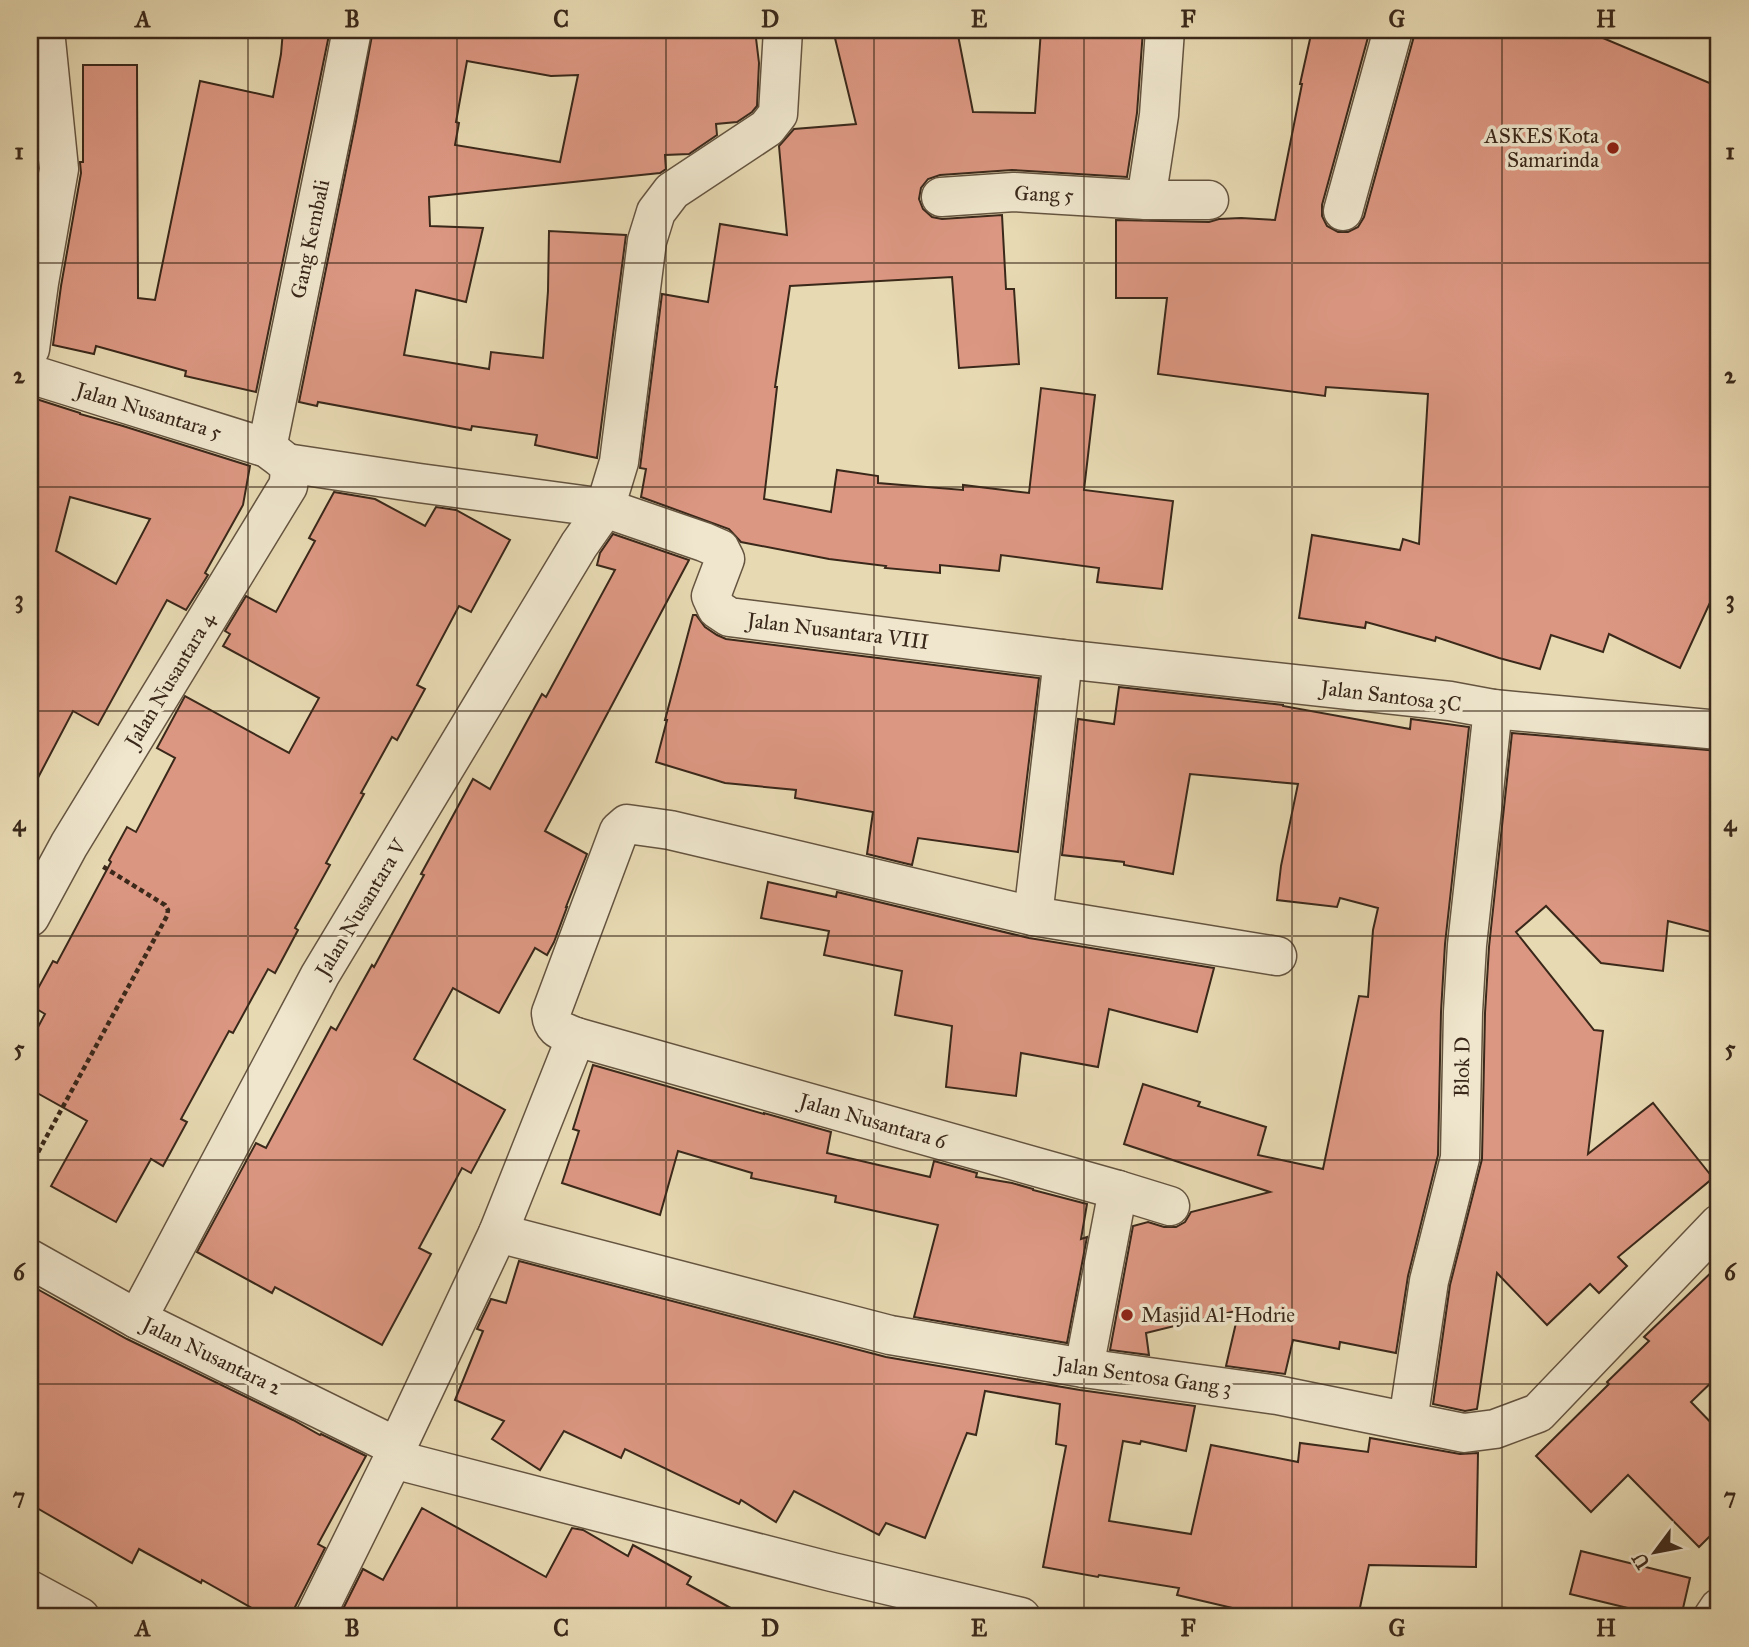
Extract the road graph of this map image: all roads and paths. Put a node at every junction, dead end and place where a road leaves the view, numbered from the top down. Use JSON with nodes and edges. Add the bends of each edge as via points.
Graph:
{"nodes":[{"id":1,"x":45,"y":30,"type":"edge"},
{"id":2,"x":352,"y":30,"type":"edge"},
{"id":3,"x":783,"y":30,"type":"edge"},
{"id":4,"x":1166,"y":30,"type":"edge"},
{"id":5,"x":1393,"y":30,"type":"edge"},
{"id":6,"x":942,"y":197,"type":"dead end"},
{"id":7,"x":1146,"y":200,"type":"junction"},
{"id":8,"x":1209,"y":200,"type":"dead end"},
{"id":9,"x":1343,"y":211,"type":"dead end"},
{"id":10,"x":30,"y":349,"type":"edge"},
{"id":11,"x":30,"y":374,"type":"edge"},
{"id":12,"x":277,"y":455,"type":"junction"},
{"id":13,"x":605,"y":508,"type":"junction"},
{"id":14,"x":1063,"y":659,"type":"junction"},
{"id":15,"x":1493,"y":709,"type":"junction"},
{"id":16,"x":1719,"y":730,"type":"edge"},
{"id":17,"x":69,"y":845,"type":"junction"},
{"id":18,"x":1033,"y":916,"type":"junction"},
{"id":19,"x":30,"y":917,"type":"edge"},
{"id":20,"x":1278,"y":956,"type":"dead end"},
{"id":21,"x":576,"y":1037,"type":"junction"},
{"id":22,"x":30,"y":1167,"type":"edge"},
{"id":23,"x":1118,"y":1189,"type":"junction"},
{"id":24,"x":1170,"y":1206,"type":"dead end"},
{"id":25,"x":1719,"y":1224,"type":"edge"},
{"id":26,"x":498,"y":1233,"type":"junction"},
{"id":27,"x":30,"y":1259,"type":"edge"},
{"id":28,"x":138,"y":1319,"type":"junction"},
{"id":29,"x":1084,"y":1368,"type":"junction"},
{"id":30,"x":1408,"y":1422,"type":"junction"},
{"id":31,"x":395,"y":1453,"type":"junction"},
{"id":32,"x":30,"y":1590,"type":"edge"},
{"id":33,"x":1719,"y":1608,"type":"edge"},
{"id":34,"x":80,"y":1617,"type":"edge"},
{"id":35,"x":314,"y":1617,"type":"edge"},
{"id":36,"x":1021,"y":1617,"type":"edge"},
{"id":37,"x":1713,"y":1617,"type":"edge"}],
"edges":[{"from":1,"to":10,"type":"street","via":[[59,169]]},
{"from":2,"to":12,"type":"street","name":"Gang Kembali"},
{"from":3,"to":13,"type":"street","name":"Jalan Nusantara V","via":[[778,114],[766,128],[672,191],[656,212],[647,241],[619,462]]},
{"from":4,"to":7,"type":"street"},
{"from":5,"to":9,"type":"street"},
{"from":6,"to":7,"type":"street","name":"Gang 5","via":[[1014,192]]},
{"from":7,"to":8,"type":"street","name":"Gang 5"},
{"from":11,"to":12,"type":"street","name":"Jalan Nusantara 5"},
{"from":12,"to":13,"type":"street","name":"Jalan Nusantara 5","via":[[419,483]]},
{"from":12,"to":17,"type":"street","name":"Jalan Nusantara 4","via":[[290,474],[288,486]]},
{"from":13,"to":14,"type":"street","name":"Jalan Nusantara VIII","via":[[720,549],[725,559],[712,596],[717,609],[729,617]]},
{"from":13,"to":28,"type":"street","name":"Jalan Nusantara V","via":[[320,975]]},
{"from":14,"to":15,"type":"street","name":"Jalan Santosa 3C"},
{"from":14,"to":18,"type":"street"},
{"from":15,"to":16,"type":"street","name":"Jalan Santosa 3C"},
{"from":15,"to":30,"type":"street","name":"Blok D","via":[[1467,945],[1460,1158],[1429,1281]]},
{"from":17,"to":19,"type":"street","name":"Jalan Nusantara 4"},
{"from":17,"to":22,"type":"path","via":[[168,910]]},
{"from":18,"to":20,"type":"street"},
{"from":18,"to":21,"type":"street","via":[[670,830],[627,824],[619,831],[551,1013],[555,1028]]},
{"from":21,"to":23,"type":"street","name":"Jalan Nusantara 6"},
{"from":21,"to":26,"type":"street"},
{"from":23,"to":24,"type":"street","name":"Jalan Nusantara 6"},
{"from":23,"to":29,"type":"street"},
{"from":25,"to":30,"type":"street","name":"Jalan Sentosa Gang 3","via":[[1538,1413],[1495,1429],[1464,1433]]},
{"from":26,"to":29,"type":"street","name":"Jalan Sentosa Gang 3","via":[[890,1335]]},
{"from":26,"to":31,"type":"street"},
{"from":27,"to":28,"type":"street","name":"Jalan Nusantara 2"},
{"from":28,"to":31,"type":"street","name":"Jalan Nusantara 2"},
{"from":29,"to":30,"type":"street","name":"Jalan Sentosa Gang 3","via":[[1278,1395]]},
{"from":31,"to":35,"type":"street"},
{"from":31,"to":36,"type":"street","name":"Jalan Nusantara 2","via":[[832,1572]]},
{"from":32,"to":34,"type":"street"},
{"from":33,"to":37,"type":"street"}]}
